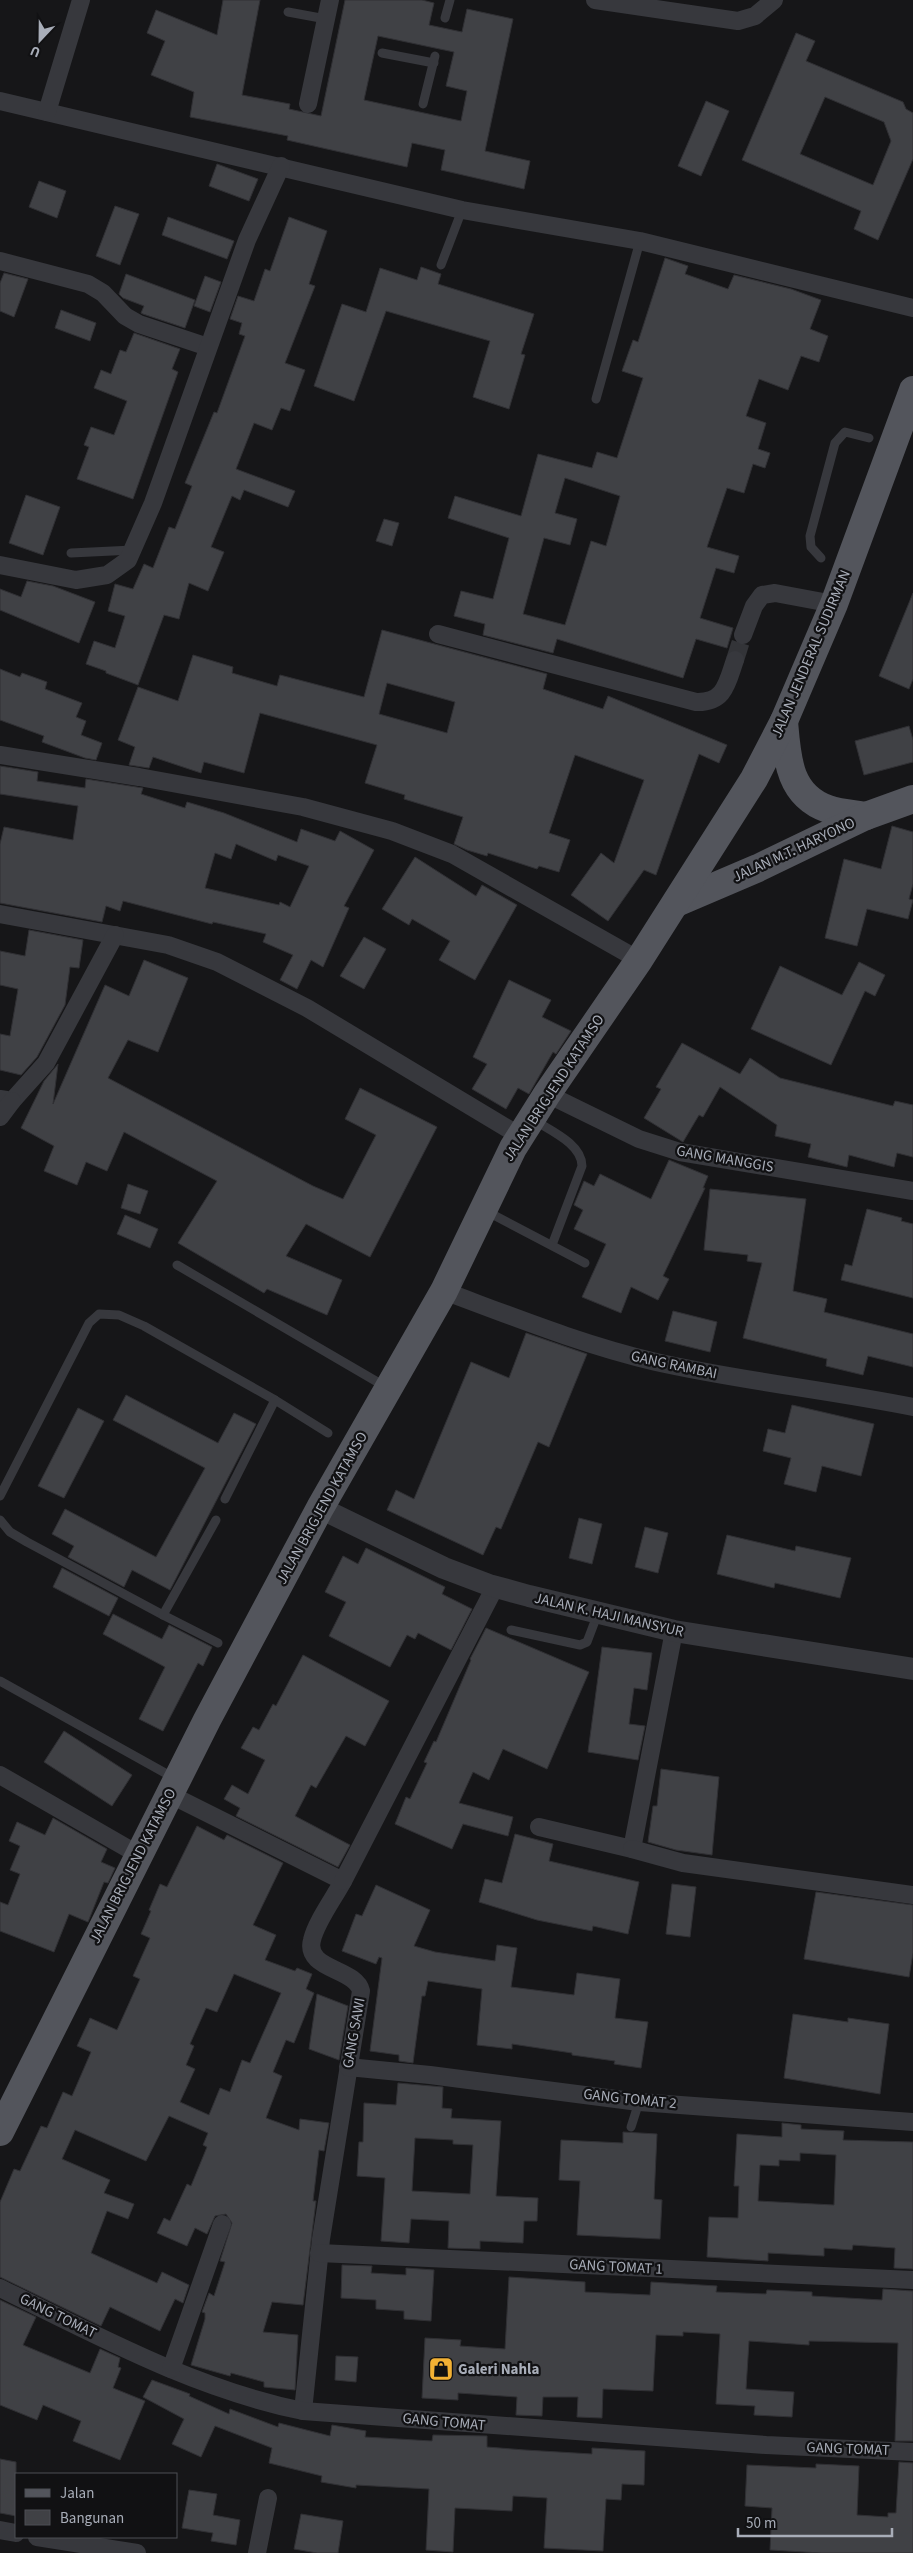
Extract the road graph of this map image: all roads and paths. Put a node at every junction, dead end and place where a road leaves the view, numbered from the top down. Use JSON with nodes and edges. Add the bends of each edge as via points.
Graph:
{"nodes":[{"id":1,"x":81,"y":0,"type":"edge"},
{"id":2,"x":330,"y":0,"type":"edge"},
{"id":3,"x":450,"y":0,"type":"edge"},
{"id":4,"x":595,"y":0,"type":"edge"},
{"id":5,"x":774,"y":0,"type":"edge"},
{"id":6,"x":288,"y":12,"type":"dead end"},
{"id":7,"x":445,"y":18,"type":"dead end"},
{"id":8,"x":326,"y":19,"type":"junction"},
{"id":9,"x":382,"y":53,"type":"dead end"},
{"id":10,"x":0,"y":101,"type":"edge"},
{"id":11,"x":308,"y":104,"type":"dead end"},
{"id":12,"x":423,"y":104,"type":"dead end"},
{"id":13,"x":47,"y":112,"type":"junction"},
{"id":14,"x":280,"y":166,"type":"junction"},
{"id":15,"x":462,"y":210,"type":"junction"},
{"id":16,"x":640,"y":242,"type":"junction"},
{"id":17,"x":0,"y":260,"type":"edge"},
{"id":18,"x":441,"y":265,"type":"dead end"},
{"id":19,"x":913,"y":308,"type":"edge"},
{"id":20,"x":208,"y":347,"type":"junction"},
{"id":21,"x":913,"y":390,"type":"edge"},
{"id":22,"x":596,"y":399,"type":"dead end"},
{"id":23,"x":882,"y":442,"type":"junction"},
{"id":24,"x":134,"y":550,"type":"junction"},
{"id":25,"x":71,"y":553,"type":"dead end"},
{"id":26,"x":821,"y":558,"type":"dead end"},
{"id":27,"x":0,"y":565,"type":"edge"},
{"id":28,"x":834,"y":604,"type":"junction"},
{"id":29,"x":438,"y":634,"type":"dead end"},
{"id":30,"x":743,"y":635,"type":"tunnel mouth"},
{"id":31,"x":735,"y":660,"type":"tunnel mouth"},
{"id":32,"x":784,"y":721,"type":"junction"},
{"id":33,"x":0,"y":755,"type":"edge"},
{"id":34,"x":913,"y":799,"type":"edge"},
{"id":35,"x":866,"y":816,"type":"junction"},
{"id":36,"x":676,"y":902,"type":"junction"},
{"id":37,"x":0,"y":914,"type":"edge"},
{"id":38,"x":115,"y":935,"type":"junction"},
{"id":39,"x":639,"y":960,"type":"junction"},
{"id":40,"x":547,"y":1094,"type":"junction"},
{"id":41,"x":6,"y":1100,"type":"edge"},
{"id":42,"x":0,"y":1117,"type":"edge"},
{"id":43,"x":526,"y":1127,"type":"junction"},
{"id":44,"x":913,"y":1191,"type":"edge"},
{"id":45,"x":484,"y":1210,"type":"junction"},
{"id":46,"x":552,"y":1245,"type":"junction"},
{"id":47,"x":585,"y":1263,"type":"dead end"},
{"id":48,"x":177,"y":1265,"type":"dead end"},
{"id":49,"x":444,"y":1292,"type":"junction"},
{"id":50,"x":388,"y":1388,"type":"junction"},
{"id":51,"x":275,"y":1400,"type":"junction"},
{"id":52,"x":913,"y":1407,"type":"edge"},
{"id":53,"x":328,"y":1433,"type":"dead end"},
{"id":54,"x":0,"y":1496,"type":"edge"},
{"id":55,"x":225,"y":1499,"type":"dead end"},
{"id":56,"x":320,"y":1508,"type":"junction"},
{"id":57,"x":0,"y":1520,"type":"edge"},
{"id":58,"x":216,"y":1520,"type":"dead end"},
{"id":59,"x":495,"y":1587,"type":"junction"},
{"id":60,"x":598,"y":1613,"type":"junction"},
{"id":61,"x":163,"y":1615,"type":"junction"},
{"id":62,"x":511,"y":1630,"type":"dead end"},
{"id":63,"x":674,"y":1631,"type":"junction"},
{"id":64,"x":231,"y":1648,"type":"junction"},
{"id":65,"x":913,"y":1669,"type":"edge"},
{"id":66,"x":0,"y":1681,"type":"edge"},
{"id":67,"x":0,"y":1775,"type":"edge"},
{"id":68,"x":173,"y":1787,"type":"junction"},
{"id":69,"x":539,"y":1827,"type":"dead end"},
{"id":70,"x":632,"y":1849,"type":"junction"},
{"id":71,"x":139,"y":1856,"type":"junction"},
{"id":72,"x":343,"y":1881,"type":"junction"},
{"id":73,"x":913,"y":1895,"type":"edge"},
{"id":74,"x":348,"y":2067,"type":"junction"},
{"id":75,"x":639,"y":2102,"type":"junction"},
{"id":76,"x":913,"y":2122,"type":"edge"},
{"id":77,"x":631,"y":2127,"type":"dead end"},
{"id":78,"x":0,"y":2132,"type":"edge"},
{"id":79,"x":222,"y":2224,"type":"dead end"},
{"id":80,"x":319,"y":2253,"type":"junction"},
{"id":81,"x":913,"y":2280,"type":"edge"},
{"id":82,"x":0,"y":2288,"type":"edge"},
{"id":83,"x":171,"y":2369,"type":"junction"},
{"id":84,"x":303,"y":2411,"type":"junction"},
{"id":85,"x":913,"y":2452,"type":"edge"},
{"id":86,"x":268,"y":2498,"type":"dead end"},
{"id":87,"x":0,"y":2530,"type":"edge"},
{"id":88,"x":15,"y":2533,"type":"edge"},
{"id":89,"x":41,"y":2538,"type":"edge"},
{"id":90,"x":80,"y":2549,"type":"edge"},
{"id":91,"x":137,"y":2553,"type":"edge"},
{"id":92,"x":257,"y":2553,"type":"edge"}],
"edges":[{"from":1,"to":13,"type":"street"},
{"from":2,"to":8,"type":"street"},
{"from":3,"to":7,"type":"lane"},
{"from":4,"to":5,"type":"street","via":[[738,21],[755,16]]},
{"from":6,"to":8,"type":"lane"},
{"from":8,"to":11,"type":"street"},
{"from":9,"to":12,"type":"lane","via":[[434,59]]},
{"from":10,"to":13,"type":"street"},
{"from":13,"to":14,"type":"street"},
{"from":14,"to":15,"type":"street"},
{"from":14,"to":20,"type":"street","via":[[247,240]]},
{"from":15,"to":16,"type":"street"},
{"from":15,"to":18,"type":"lane"},
{"from":16,"to":19,"type":"street"},
{"from":16,"to":22,"type":"lane"},
{"from":17,"to":20,"type":"street","via":[[88,284],[103,292],[125,316],[139,324]]},
{"from":20,"to":24,"type":"street"},
{"from":21,"to":23,"type":"main road","name":"JALAN JENDERAL SUDIRMAN"},
{"from":23,"to":26,"type":"lane","via":[[845,432],[835,442],[810,536],[811,547]]},
{"from":23,"to":28,"type":"main road","name":"JALAN JENDERAL SUDIRMAN","via":[[842,566]]},
{"from":24,"to":25,"type":"lane"},
{"from":24,"to":27,"type":"street","via":[[119,569],[107,576],[90,579],[65,579]]},
{"from":28,"to":30,"type":"street","via":[[775,593],[762,596],[754,606]]},
{"from":28,"to":32,"type":"main road","name":"JALAN JENDERAL SUDIRMAN"},
{"from":29,"to":31,"type":"street","via":[[696,702],[708,702],[724,691]]},
{"from":32,"to":35,"type":"main road","via":[[788,765],[798,788],[829,810]]},
{"from":32,"to":36,"type":"main road","name":"JALAN JENDERAL SUDIRMAN","via":[[754,778]]},
{"from":33,"to":39,"type":"street","via":[[303,807],[392,831],[452,854]]},
{"from":34,"to":35,"type":"main road","name":"JALAN M.T. HARYONO"},
{"from":35,"to":36,"type":"main road","name":"JALAN M.T. HARYONO","via":[[758,868]]},
{"from":36,"to":39,"type":"main road","name":"JALAN BRIGJEND KATAMSO"},
{"from":37,"to":38,"type":"street"},
{"from":38,"to":41,"type":"street","via":[[46,1063]]},
{"from":38,"to":43,"type":"street","via":[[194,952],[243,973]]},
{"from":39,"to":40,"type":"main road","name":"JALAN BRIGJEND KATAMSO"},
{"from":40,"to":43,"type":"main road","name":"JALAN BRIGJEND KATAMSO"},
{"from":40,"to":44,"type":"street","name":"GANG MANGGIS","via":[[639,1139],[680,1152]]},
{"from":41,"to":42,"type":"street"},
{"from":43,"to":45,"type":"main road","name":"JALAN BRIGJEND KATAMSO"},
{"from":43,"to":46,"type":"lane","via":[[576,1148],[582,1157],[582,1166]]},
{"from":45,"to":46,"type":"lane"},
{"from":45,"to":49,"type":"main road","name":"JALAN BRIGJEND KATAMSO"},
{"from":46,"to":47,"type":"lane"},
{"from":48,"to":50,"type":"lane"},
{"from":49,"to":50,"type":"main road","name":"JALAN BRIGJEND KATAMSO"},
{"from":49,"to":52,"type":"street","name":"GANG RAMBAI","via":[[610,1350],[655,1362]]},
{"from":50,"to":56,"type":"main road","name":"JALAN BRIGJEND KATAMSO","via":[[352,1445]]},
{"from":51,"to":53,"type":"lane"},
{"from":51,"to":54,"type":"lane","via":[[144,1326],[119,1315],[99,1314],[89,1323]]},
{"from":51,"to":55,"type":"lane"},
{"from":56,"to":59,"type":"street","name":"JALAN K. HAJI MANSYUR","via":[[444,1568]]},
{"from":56,"to":64,"type":"main road","name":"JALAN BRIGJEND KATAMSO"},
{"from":57,"to":61,"type":"lane","via":[[10,1532],[27,1542]]},
{"from":58,"to":61,"type":"lane"},
{"from":59,"to":60,"type":"street","name":"JALAN K. HAJI MANSYUR"},
{"from":59,"to":72,"type":"street"},
{"from":60,"to":62,"type":"lane","via":[[587,1642],[580,1645]]},
{"from":60,"to":63,"type":"street","name":"JALAN K. HAJI MANSYUR"},
{"from":61,"to":64,"type":"lane"},
{"from":63,"to":65,"type":"street","name":"JALAN K. HAJI MANSYUR"},
{"from":63,"to":70,"type":"street"},
{"from":64,"to":68,"type":"main road","name":"JALAN BRIGJEND KATAMSO"},
{"from":66,"to":68,"type":"lane"},
{"from":67,"to":71,"type":"street"},
{"from":68,"to":71,"type":"main road","name":"JALAN BRIGJEND KATAMSO"},
{"from":68,"to":72,"type":"street"},
{"from":69,"to":70,"type":"street"},
{"from":70,"to":73,"type":"street","via":[[683,1863]]},
{"from":71,"to":78,"type":"main road","name":"JALAN BRIGJEND KATAMSO"},
{"from":72,"to":74,"type":"street","name":"GANG SAWI","via":[[314,1933],[311,1947],[320,1961],[360,1985],[361,2000]]},
{"from":74,"to":75,"type":"street","name":"GANG TOMAT 2"},
{"from":74,"to":80,"type":"street","name":"GANG SAWI"},
{"from":75,"to":76,"type":"street","name":"GANG TOMAT 2"},
{"from":75,"to":77,"type":"lane"},
{"from":79,"to":83,"type":"street"},
{"from":80,"to":81,"type":"street","name":"GANG TOMAT 1"},
{"from":80,"to":84,"type":"street","name":"GANG SAWI"},
{"from":82,"to":83,"type":"street","name":"GANG TOMAT"},
{"from":83,"to":84,"type":"street","name":"GANG TOMAT","via":[[230,2392]]},
{"from":84,"to":85,"type":"street","name":"GANG TOMAT","via":[[756,2445]]},
{"from":86,"to":92,"type":"street"},
{"from":87,"to":88,"type":"street"},
{"from":89,"to":90,"type":"street"},
{"from":90,"to":91,"type":"street"}]}
